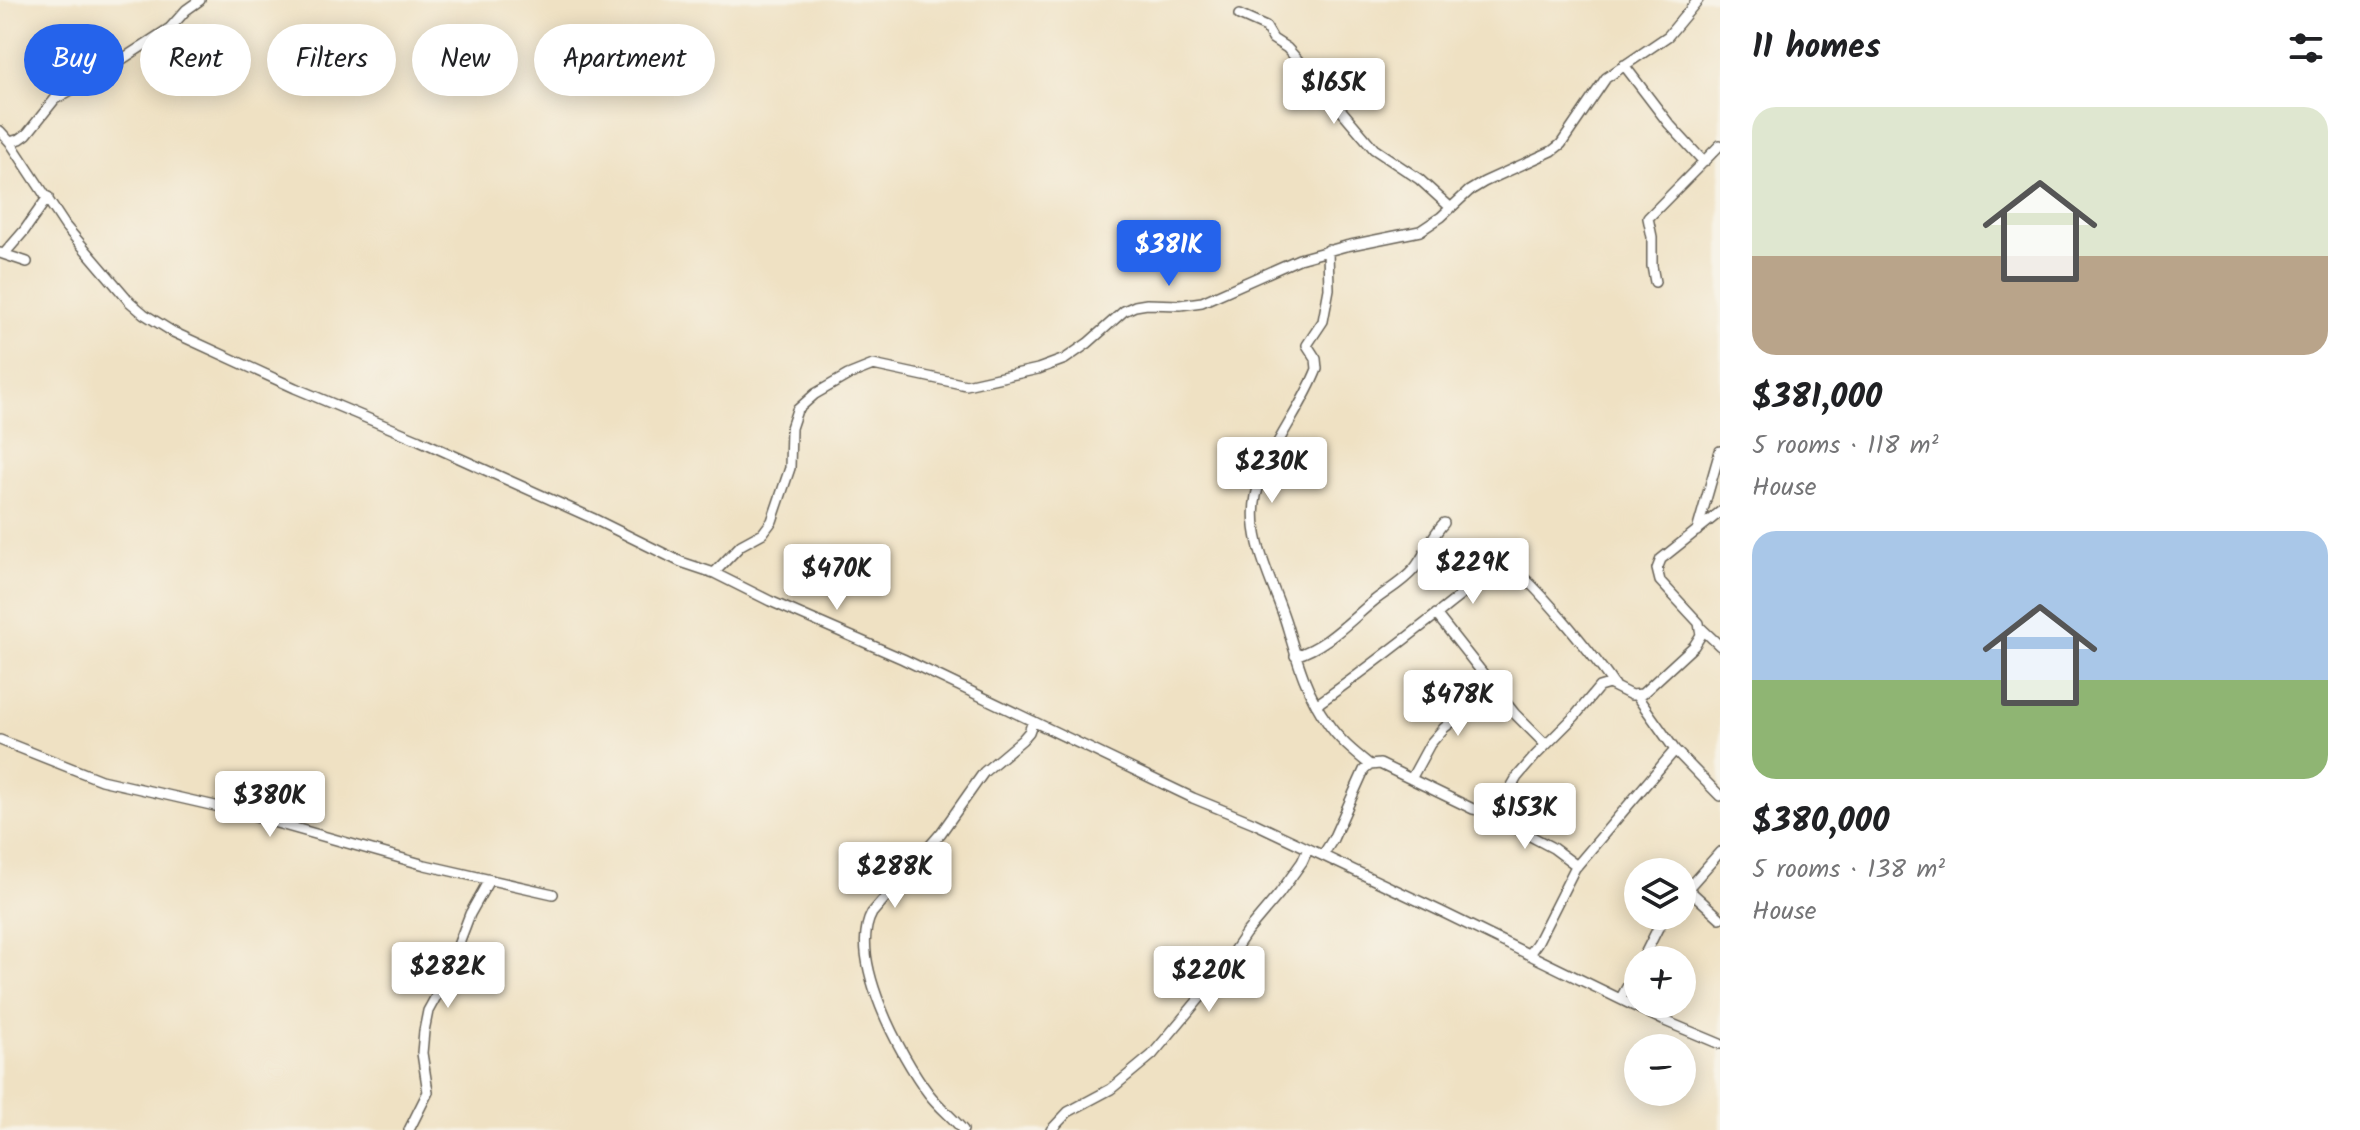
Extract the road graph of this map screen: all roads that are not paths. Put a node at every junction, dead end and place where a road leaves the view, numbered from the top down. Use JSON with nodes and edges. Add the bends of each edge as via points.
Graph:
{"nodes":[{"id":1,"x":200,"y":0,"type":"edge"},
{"id":2,"x":1698,"y":0,"type":"edge"},
{"id":3,"x":1239,"y":15,"type":"dead end"},
{"id":4,"x":1624,"y":65,"type":"junction"},
{"id":5,"x":0,"y":131,"type":"edge"},
{"id":6,"x":10,"y":142,"type":"junction"},
{"id":7,"x":1720,"y":145,"type":"edge"},
{"id":8,"x":1704,"y":162,"type":"junction"},
{"id":9,"x":48,"y":197,"type":"junction"},
{"id":10,"x":1451,"y":208,"type":"junction"},
{"id":11,"x":1328,"y":250,"type":"junction"},
{"id":12,"x":2,"y":254,"type":"edge"},
{"id":13,"x":27,"y":262,"type":"dead end"},
{"id":14,"x":1655,"y":282,"type":"dead end"},
{"id":15,"x":1720,"y":451,"type":"edge"},
{"id":16,"x":1720,"y":512,"type":"edge"},
{"id":17,"x":1444,"y":523,"type":"dead end"},
{"id":18,"x":1697,"y":531,"type":"junction"},
{"id":19,"x":714,"y":573,"type":"junction"},
{"id":20,"x":1436,"y":614,"type":"junction"},
{"id":21,"x":1701,"y":628,"type":"junction"},
{"id":22,"x":1720,"y":646,"type":"edge"},
{"id":23,"x":1295,"y":656,"type":"junction"},
{"id":24,"x":1614,"y":685,"type":"junction"},
{"id":25,"x":1495,"y":688,"type":"junction"},
{"id":26,"x":1636,"y":695,"type":"junction"},
{"id":27,"x":1316,"y":705,"type":"junction"},
{"id":28,"x":1033,"y":721,"type":"junction"},
{"id":29,"x":0,"y":740,"type":"edge"},
{"id":30,"x":1546,"y":745,"type":"junction"},
{"id":31,"x":1675,"y":750,"type":"junction"},
{"id":32,"x":1370,"y":765,"type":"junction"},
{"id":33,"x":1411,"y":779,"type":"junction"},
{"id":34,"x":1720,"y":796,"type":"edge"},
{"id":35,"x":1487,"y":813,"type":"junction"},
{"id":36,"x":1308,"y":849,"type":"junction"},
{"id":37,"x":1720,"y":852,"type":"edge"},
{"id":38,"x":1323,"y":855,"type":"junction"},
{"id":39,"x":1577,"y":866,"type":"junction"},
{"id":40,"x":1696,"y":879,"type":"edge"},
{"id":41,"x":489,"y":880,"type":"junction"},
{"id":42,"x":553,"y":894,"type":"dead end"},
{"id":43,"x":1696,"y":900,"type":"edge"},
{"id":44,"x":1720,"y":918,"type":"edge"},
{"id":45,"x":1529,"y":954,"type":"junction"},
{"id":46,"x":1624,"y":993,"type":"edge"},
{"id":47,"x":1621,"y":998,"type":"junction"},
{"id":48,"x":1720,"y":1044,"type":"edge"},
{"id":49,"x":409,"y":1130,"type":"edge"},
{"id":50,"x":963,"y":1130,"type":"edge"},
{"id":51,"x":1051,"y":1130,"type":"edge"}],
"edges":[{"from":1,"to":6,"type":"street","via":[[170,28],[55,99],[27,134]]},
{"from":2,"to":4,"type":"street","via":[[1668,36]]},
{"from":3,"to":10,"type":"street","via":[[1266,27],[1374,149]]},
{"from":4,"to":8,"type":"street"},
{"from":4,"to":10,"type":"street","via":[[1606,78],[1561,144],[1484,182]]},
{"from":5,"to":6,"type":"street"},
{"from":6,"to":9,"type":"street"},
{"from":7,"to":8,"type":"street"},
{"from":8,"to":14,"type":"street","via":[[1648,218]]},
{"from":9,"to":12,"type":"street"},
{"from":9,"to":19,"type":"street","via":[[66,227],[130,302],[159,324]]},
{"from":10,"to":11,"type":"street","via":[[1413,234]]},
{"from":11,"to":19,"type":"street","via":[[1202,302],[1141,304],[1065,359],[1028,372],[966,385],[873,365],[848,375],[797,410],[790,468],[772,521]]},
{"from":11,"to":23,"type":"street","via":[[1323,321],[1307,345],[1317,369],[1263,472],[1255,500],[1261,555]]},
{"from":12,"to":13,"type":"street"},
{"from":15,"to":18,"type":"street"},
{"from":16,"to":18,"type":"street"},
{"from":17,"to":23,"type":"street","via":[[1404,580],[1330,639]]},
{"from":18,"to":21,"type":"street","via":[[1666,554],[1657,569],[1660,581]]},
{"from":19,"to":28,"type":"street"},
{"from":20,"to":24,"type":"street","via":[[1496,568],[1509,566],[1570,629]]},
{"from":20,"to":25,"type":"street"},
{"from":20,"to":27,"type":"street"},
{"from":21,"to":22,"type":"street"},
{"from":21,"to":26,"type":"street","via":[[1694,646]]},
{"from":23,"to":27,"type":"street"},
{"from":24,"to":26,"type":"street"},
{"from":24,"to":30,"type":"street","via":[[1599,687]]},
{"from":25,"to":30,"type":"street"},
{"from":25,"to":33,"type":"street","via":[[1444,728]]},
{"from":26,"to":31,"type":"street"},
{"from":27,"to":32,"type":"street","via":[[1328,725]]},
{"from":28,"to":36,"type":"street"},
{"from":28,"to":50,"type":"street","via":[[1022,740],[984,772],[866,926],[868,960],[885,1021],[926,1089]]},
{"from":29,"to":41,"type":"street","via":[[101,780]]},
{"from":30,"to":35,"type":"street","via":[[1517,777],[1499,808]]},
{"from":31,"to":34,"type":"street"},
{"from":31,"to":39,"type":"street"},
{"from":32,"to":33,"type":"street","via":[[1380,764]]},
{"from":32,"to":38,"type":"street"},
{"from":33,"to":35,"type":"street"},
{"from":35,"to":39,"type":"street"},
{"from":36,"to":38,"type":"street"},
{"from":36,"to":51,"type":"street","via":[[1210,986],[1152,1055],[1111,1089],[1068,1112]]},
{"from":37,"to":40,"type":"street"},
{"from":38,"to":45,"type":"street"},
{"from":39,"to":45,"type":"street"},
{"from":41,"to":42,"type":"street"},
{"from":41,"to":49,"type":"street","via":[[428,1011],[422,1053],[428,1092]]},
{"from":43,"to":44,"type":"street"},
{"from":45,"to":47,"type":"street"},
{"from":46,"to":47,"type":"street"},
{"from":47,"to":48,"type":"street"}]}
